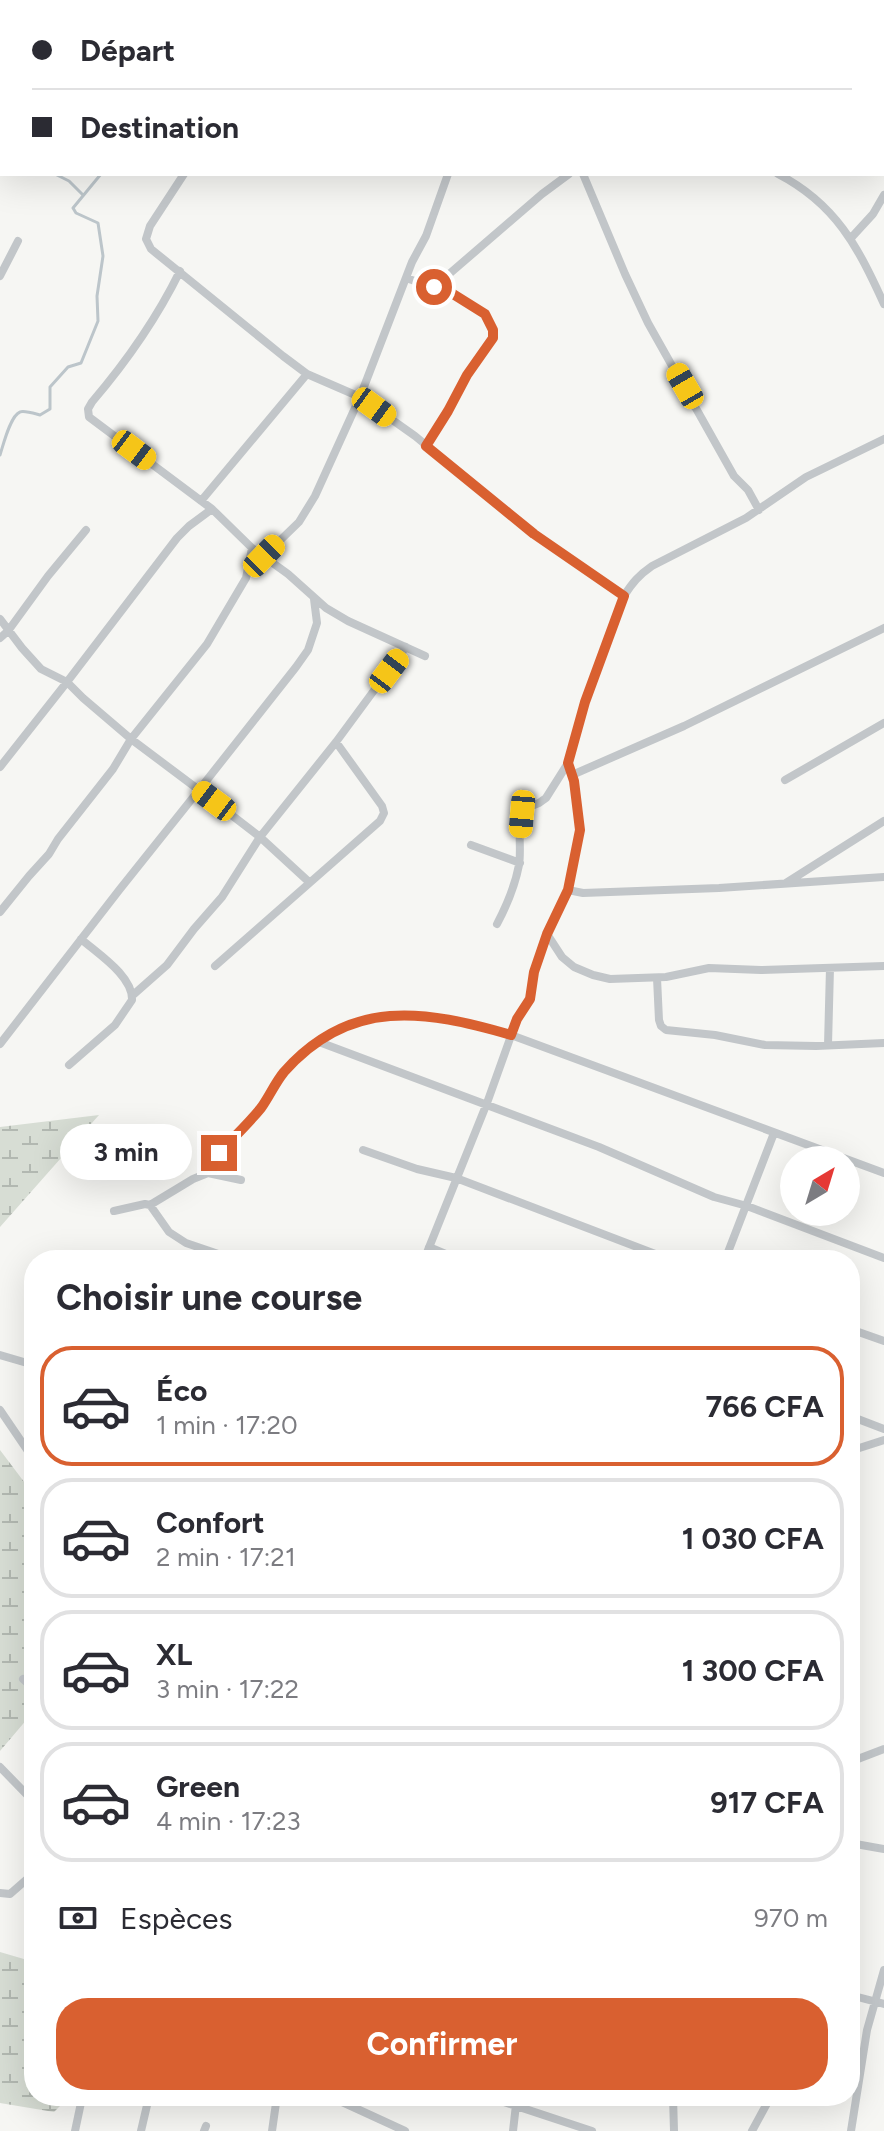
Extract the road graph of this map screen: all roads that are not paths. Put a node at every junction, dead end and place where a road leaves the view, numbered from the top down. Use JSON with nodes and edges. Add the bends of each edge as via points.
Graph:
{"nodes":[{"id":1,"x":183,"y":176,"type":"edge"},
{"id":2,"x":447,"y":176,"type":"edge"},
{"id":3,"x":566,"y":176,"type":"edge"},
{"id":4,"x":584,"y":176,"type":"edge"},
{"id":5,"x":782,"y":176,"type":"edge"},
{"id":6,"x":884,"y":195,"type":"edge"},
{"id":7,"x":851,"y":238,"type":"junction"},
{"id":8,"x":18,"y":241,"type":"dead end"},
{"id":9,"x":180,"y":271,"type":"junction"},
{"id":10,"x":0,"y":276,"type":"edge"},
{"id":11,"x":406,"y":278,"type":"junction"},
{"id":12,"x":434,"y":287,"type":"junction"},
{"id":13,"x":884,"y":304,"type":"edge"},
{"id":14,"x":307,"y":374,"type":"junction"},
{"id":15,"x":360,"y":397,"type":"junction"},
{"id":16,"x":884,"y":439,"type":"edge"},
{"id":17,"x":426,"y":446,"type":"junction"},
{"id":18,"x":201,"y":501,"type":"junction"},
{"id":19,"x":212,"y":509,"type":"junction"},
{"id":20,"x":759,"y":510,"type":"junction"},
{"id":21,"x":86,"y":530,"type":"dead end"},
{"id":22,"x":252,"y":548,"type":"junction"},
{"id":23,"x":264,"y":556,"type":"junction"},
{"id":24,"x":624,"y":596,"type":"junction"},
{"id":25,"x":314,"y":598,"type":"junction"},
{"id":26,"x":0,"y":619,"type":"edge"},
{"id":27,"x":884,"y":628,"type":"edge"},
{"id":28,"x":8,"y":631,"type":"junction"},
{"id":29,"x":0,"y":638,"type":"edge"},
{"id":30,"x":406,"y":647,"type":"junction"},
{"id":31,"x":425,"y":656,"type":"dead end"},
{"id":32,"x":67,"y":682,"type":"junction"},
{"id":33,"x":884,"y":723,"type":"edge"},
{"id":34,"x":131,"y":739,"type":"junction"},
{"id":35,"x":336,"y":742,"type":"junction"},
{"id":36,"x":568,"y":763,"type":"junction"},
{"id":37,"x":0,"y":767,"type":"edge"},
{"id":38,"x":572,"y":775,"type":"junction"},
{"id":39,"x":785,"y":780,"type":"dead end"},
{"id":40,"x":199,"y":790,"type":"junction"},
{"id":41,"x":884,"y":821,"type":"edge"},
{"id":42,"x":260,"y":837,"type":"junction"},
{"id":43,"x":471,"y":845,"type":"dead end"},
{"id":44,"x":520,"y":863,"type":"junction"},
{"id":45,"x":884,"y":877,"type":"edge"},
{"id":46,"x":309,"y":882,"type":"junction"},
{"id":47,"x":786,"y":884,"type":"junction"},
{"id":48,"x":568,"y":890,"type":"junction"},
{"id":49,"x":0,"y":912,"type":"edge"},
{"id":50,"x":497,"y":924,"type":"dead end"},
{"id":51,"x":547,"y":934,"type":"junction"},
{"id":52,"x":81,"y":939,"type":"junction"},
{"id":53,"x":215,"y":966,"type":"dead end"},
{"id":54,"x":884,"y":966,"type":"edge"},
{"id":55,"x":830,"y":968,"type":"junction"},
{"id":56,"x":657,"y":978,"type":"junction"},
{"id":57,"x":133,"y":995,"type":"junction"},
{"id":58,"x":511,"y":1035,"type":"junction"},
{"id":59,"x":319,"y":1042,"type":"junction"},
{"id":60,"x":884,"y":1043,"type":"edge"},
{"id":61,"x":0,"y":1044,"type":"edge"},
{"id":62,"x":828,"y":1045,"type":"junction"},
{"id":63,"x":69,"y":1065,"type":"dead end"},
{"id":64,"x":487,"y":1103,"type":"junction"},
{"id":65,"x":774,"y":1133,"type":"junction"},
{"id":66,"x":363,"y":1150,"type":"dead end"},
{"id":67,"x":219,"y":1153,"type":"dead end"},
{"id":68,"x":884,"y":1173,"type":"edge"},
{"id":69,"x":456,"y":1178,"type":"junction"},
{"id":70,"x":241,"y":1180,"type":"dead end"},
{"id":71,"x":150,"y":1205,"type":"junction"},
{"id":72,"x":747,"y":1206,"type":"junction"},
{"id":73,"x":114,"y":1211,"type":"dead end"},
{"id":74,"x":429,"y":1247,"type":"junction"},
{"id":75,"x":207,"y":1250,"type":"edge"},
{"id":76,"x":428,"y":1250,"type":"edge"},
{"id":77,"x":436,"y":1250,"type":"edge"},
{"id":78,"x":645,"y":1250,"type":"edge"},
{"id":79,"x":729,"y":1250,"type":"edge"},
{"id":80,"x":884,"y":1258,"type":"edge"},
{"id":81,"x":860,"y":1333,"type":"edge"},
{"id":82,"x":884,"y":1341,"type":"edge"},
{"id":83,"x":0,"y":1355,"type":"edge"},
{"id":84,"x":24,"y":1362,"type":"edge"},
{"id":85,"x":0,"y":1410,"type":"edge"},
{"id":86,"x":860,"y":1420,"type":"edge"},
{"id":87,"x":884,"y":1429,"type":"edge"},
{"id":88,"x":884,"y":1440,"type":"edge"},
{"id":89,"x":24,"y":1445,"type":"edge"},
{"id":90,"x":860,"y":1448,"type":"edge"},
{"id":91,"x":884,"y":1749,"type":"edge"},
{"id":92,"x":860,"y":1758,"type":"edge"},
{"id":93,"x":0,"y":1767,"type":"edge"},
{"id":94,"x":24,"y":1792,"type":"edge"},
{"id":95,"x":860,"y":1845,"type":"edge"},
{"id":96,"x":882,"y":1850,"type":"edge"},
{"id":97,"x":24,"y":1882,"type":"edge"},
{"id":98,"x":0,"y":1893,"type":"edge"},
{"id":99,"x":884,"y":1970,"type":"edge"},
{"id":100,"x":879,"y":2003,"type":"edge"},
{"id":101,"x":860,"y":2074,"type":"edge"},
{"id":102,"x":80,"y":2106,"type":"edge"},
{"id":103,"x":147,"y":2106,"type":"edge"},
{"id":104,"x":276,"y":2106,"type":"edge"},
{"id":105,"x":351,"y":2106,"type":"edge"},
{"id":106,"x":673,"y":2106,"type":"edge"},
{"id":107,"x":766,"y":2106,"type":"edge"},
{"id":108,"x":855,"y":2106,"type":"edge"},
{"id":109,"x":516,"y":2107,"type":"joint"},
{"id":110,"x":75,"y":2131,"type":"edge"},
{"id":111,"x":141,"y":2131,"type":"edge"},
{"id":112,"x":272,"y":2131,"type":"edge"},
{"id":113,"x":405,"y":2131,"type":"edge"},
{"id":114,"x":513,"y":2131,"type":"edge"},
{"id":115,"x":592,"y":2131,"type":"edge"},
{"id":116,"x":674,"y":2131,"type":"edge"},
{"id":117,"x":752,"y":2131,"type":"edge"},
{"id":118,"x":851,"y":2131,"type":"edge"}],
"edges":[{"from":1,"to":9,"type":"street","via":[[146,239]]},
{"from":2,"to":11,"type":"street"},
{"from":3,"to":12,"type":"street"},
{"from":4,"to":20,"type":"street","via":[[648,323],[734,476]]},
{"from":5,"to":7,"type":"street","via":[[811,194]]},
{"from":6,"to":7,"type":"street"},
{"from":7,"to":13,"type":"street"},
{"from":8,"to":10,"type":"street"},
{"from":9,"to":14,"type":"street"},
{"from":9,"to":18,"type":"street","via":[[159,312],[88,409],[89,417]]},
{"from":11,"to":12,"type":"street"},
{"from":11,"to":15,"type":"street"},
{"from":12,"to":17,"type":"street","via":[[485,314],[493,338]]},
{"from":14,"to":15,"type":"street"},
{"from":14,"to":18,"type":"street"},
{"from":15,"to":17,"type":"street"},
{"from":15,"to":23,"type":"street","via":[[309,509]]},
{"from":16,"to":20,"type":"street","via":[[806,477]]},
{"from":17,"to":24,"type":"street","via":[[534,534]]},
{"from":18,"to":19,"type":"street"},
{"from":19,"to":22,"type":"street"},
{"from":19,"to":32,"type":"street","via":[[177,538]]},
{"from":20,"to":24,"type":"street","via":[[652,566]]},
{"from":21,"to":28,"type":"street"},
{"from":22,"to":23,"type":"street"},
{"from":22,"to":34,"type":"street","via":[[246,578],[207,644]]},
{"from":23,"to":25,"type":"street"},
{"from":24,"to":36,"type":"street"},
{"from":25,"to":30,"type":"street","via":[[337,615]]},
{"from":25,"to":40,"type":"street","via":[[317,623],[308,650]]},
{"from":26,"to":28,"type":"street"},
{"from":27,"to":38,"type":"street"},
{"from":28,"to":29,"type":"street"},
{"from":28,"to":32,"type":"street","via":[[41,669]]},
{"from":30,"to":31,"type":"street"},
{"from":30,"to":35,"type":"street"},
{"from":32,"to":34,"type":"street"},
{"from":32,"to":37,"type":"street"},
{"from":33,"to":39,"type":"street"},
{"from":34,"to":40,"type":"street"},
{"from":34,"to":49,"type":"street","via":[[49,854]]},
{"from":35,"to":42,"type":"street"},
{"from":35,"to":46,"type":"street","via":[[384,813]]},
{"from":36,"to":38,"type":"street"},
{"from":36,"to":44,"type":"street","via":[[546,798],[524,809]]},
{"from":38,"to":48,"type":"street","via":[[580,830]]},
{"from":40,"to":42,"type":"street"},
{"from":40,"to":52,"type":"street"},
{"from":41,"to":47,"type":"street"},
{"from":42,"to":46,"type":"street"},
{"from":42,"to":57,"type":"street","via":[[222,897],[167,965]]},
{"from":43,"to":44,"type":"street"},
{"from":44,"to":50,"type":"street"},
{"from":45,"to":47,"type":"street"},
{"from":46,"to":53,"type":"street"},
{"from":47,"to":48,"type":"street"},
{"from":48,"to":51,"type":"street"},
{"from":51,"to":56,"type":"street","via":[[562,957],[593,975]]},
{"from":51,"to":58,"type":"street","via":[[530,999]]},
{"from":52,"to":57,"type":"street","via":[[125,978]]},
{"from":52,"to":61,"type":"street"},
{"from":54,"to":55,"type":"street"},
{"from":55,"to":56,"type":"street","via":[[709,968]]},
{"from":55,"to":62,"type":"street"},
{"from":56,"to":62,"type":"street","via":[[659,1020],[666,1030],[765,1045]]},
{"from":57,"to":63,"type":"street","via":[[115,1025]]},
{"from":58,"to":59,"type":"street","via":[[451,1020],[392,1014],[343,1026]]},
{"from":58,"to":64,"type":"street"},
{"from":58,"to":65,"type":"street"},
{"from":59,"to":64,"type":"street"},
{"from":59,"to":67,"type":"street","via":[[283,1074],[260,1109]]},
{"from":60,"to":62,"type":"street"},
{"from":64,"to":69,"type":"street"},
{"from":64,"to":72,"type":"street"},
{"from":65,"to":68,"type":"street"},
{"from":65,"to":72,"type":"street"},
{"from":66,"to":69,"type":"street"},
{"from":69,"to":74,"type":"street"},
{"from":69,"to":78,"type":"street"},
{"from":70,"to":71,"type":"street","via":[[208,1173]]},
{"from":71,"to":73,"type":"street"},
{"from":71,"to":75,"type":"street","via":[[169,1232]]},
{"from":72,"to":79,"type":"street"},
{"from":72,"to":80,"type":"street"},
{"from":74,"to":76,"type":"street"},
{"from":74,"to":77,"type":"street"},
{"from":81,"to":82,"type":"street"},
{"from":83,"to":84,"type":"street"},
{"from":85,"to":89,"type":"street"},
{"from":86,"to":87,"type":"street"},
{"from":88,"to":90,"type":"street"},
{"from":91,"to":92,"type":"street"},
{"from":93,"to":94,"type":"street"},
{"from":95,"to":96,"type":"street"},
{"from":97,"to":98,"type":"street","via":[[10,1894]]},
{"from":99,"to":100,"type":"street"},
{"from":100,"to":101,"type":"street","via":[[867,2030]]},
{"from":102,"to":110,"type":"street"},
{"from":103,"to":111,"type":"street"},
{"from":104,"to":112,"type":"street"},
{"from":105,"to":113,"type":"street"},
{"from":106,"to":116,"type":"street"},
{"from":107,"to":117,"type":"street"},
{"from":108,"to":118,"type":"street"},
{"from":109,"to":114,"type":"street"},
{"from":109,"to":115,"type":"street"}]}
